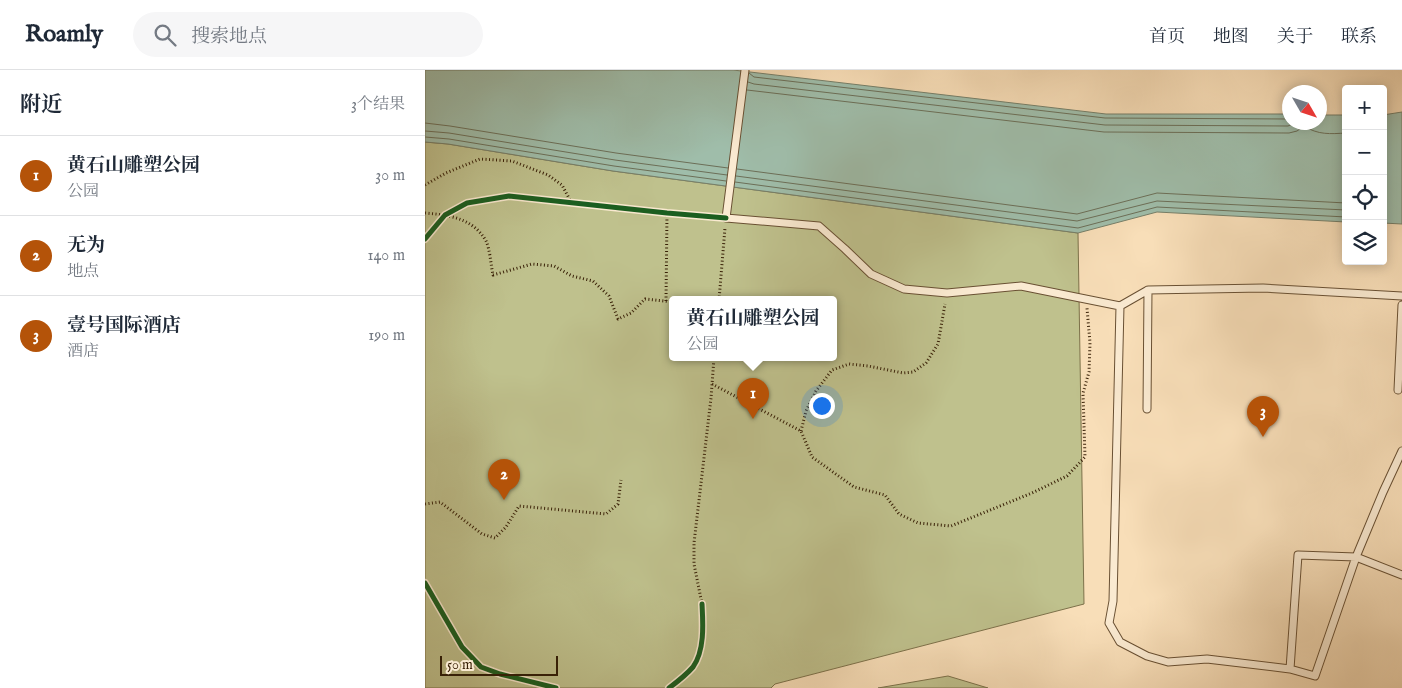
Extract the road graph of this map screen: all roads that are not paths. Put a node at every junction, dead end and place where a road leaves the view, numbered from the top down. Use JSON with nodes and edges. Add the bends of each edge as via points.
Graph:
{"nodes":[{"id":1,"x":745,"y":70,"type":"edge"},
{"id":2,"x":1148,"y":290,"type":"junction"},
{"id":3,"x":1402,"y":296,"type":"edge"},
{"id":4,"x":1402,"y":305,"type":"edge"},
{"id":5,"x":1120,"y":306,"type":"junction"},
{"id":6,"x":1398,"y":390,"type":"dead end"},
{"id":7,"x":1147,"y":409,"type":"dead end"},
{"id":8,"x":1402,"y":451,"type":"edge"},
{"id":9,"x":1356,"y":557,"type":"junction"},
{"id":10,"x":1402,"y":575,"type":"edge"},
{"id":11,"x":1290,"y":669,"type":"junction"}],
"edges":[{"from":1,"to":5,"type":"lane","via":[[726,218],[819,226],[871,274],[904,289],[947,293],[1021,286]]},
{"from":2,"to":3,"type":"lane","via":[[1263,288]]},
{"from":2,"to":5,"type":"lane"},
{"from":2,"to":7,"type":"lane"},
{"from":4,"to":6,"type":"lane"},
{"from":5,"to":11,"type":"lane","via":[[1113,601],[1109,623],[1120,642],[1147,656],[1168,662],[1207,659]]},
{"from":8,"to":9,"type":"lane"},
{"from":9,"to":10,"type":"lane"},
{"from":9,"to":11,"type":"lane","via":[[1315,676]]},
{"from":9,"to":11,"type":"lane","via":[[1298,555]]}]}
